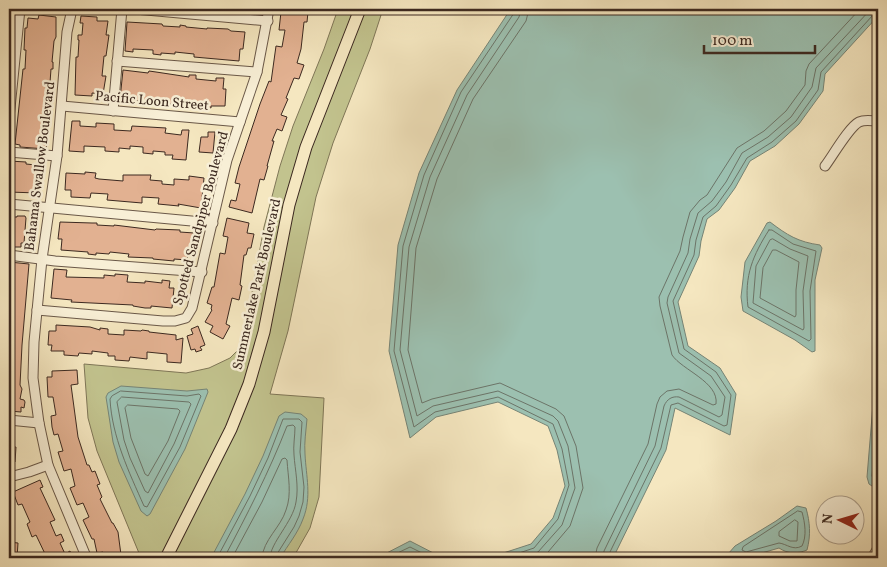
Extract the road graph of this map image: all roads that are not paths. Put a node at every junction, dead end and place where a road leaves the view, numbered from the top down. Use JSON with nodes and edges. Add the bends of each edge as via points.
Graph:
{"nodes":[{"id":1,"x":20,"y":9,"type":"edge"},
{"id":2,"x":72,"y":9,"type":"edge"},
{"id":3,"x":122,"y":9,"type":"edge"},
{"id":4,"x":135,"y":9,"type":"edge"},
{"id":5,"x":269,"y":9,"type":"edge"},
{"id":6,"x":360,"y":9,"type":"edge"},
{"id":7,"x":268,"y":21,"type":"junction"},
{"id":8,"x":117,"y":60,"type":"junction"},
{"id":9,"x":257,"y":72,"type":"junction"},
{"id":10,"x":62,"y":106,"type":"junction"},
{"id":11,"x":113,"y":111,"type":"junction"},
{"id":12,"x":9,"y":118,"type":"edge"},
{"id":13,"x":878,"y":121,"type":"edge"},
{"id":14,"x":240,"y":122,"type":"junction"},
{"id":15,"x":9,"y":152,"type":"edge"},
{"id":16,"x":57,"y":156,"type":"junction"},
{"id":17,"x":825,"y":166,"type":"dead end"},
{"id":18,"x":9,"y":204,"type":"edge"},
{"id":19,"x":49,"y":208,"type":"junction"},
{"id":20,"x":213,"y":223,"type":"junction"},
{"id":21,"x":9,"y":255,"type":"edge"},
{"id":22,"x":42,"y":259,"type":"junction"},
{"id":23,"x":202,"y":272,"type":"junction"},
{"id":24,"x":37,"y":310,"type":"junction"},
{"id":25,"x":9,"y":420,"type":"edge"},
{"id":26,"x":39,"y":423,"type":"junction"},
{"id":27,"x":48,"y":465,"type":"junction"},
{"id":28,"x":9,"y":477,"type":"edge"},
{"id":29,"x":878,"y":548,"type":"edge"},
{"id":30,"x":84,"y":558,"type":"edge"},
{"id":31,"x":166,"y":558,"type":"edge"},
{"id":32,"x":872,"y":558,"type":"edge"}],
"edges":[{"from":1,"to":12,"type":"street"},
{"from":2,"to":10,"type":"street","name":"Bahama Swallow Boulevard","via":[[67,32]]},
{"from":3,"to":8,"type":"street"},
{"from":4,"to":7,"type":"street"},
{"from":5,"to":7,"type":"street","name":"Spotted Sandpiper Boulevard"},
{"from":6,"to":31,"type":"main road","name":"Summerlake Park Boulevard","via":[[298,172],[264,332],[249,384],[232,429]]},
{"from":7,"to":9,"type":"street","name":"Spotted Sandpiper Boulevard"},
{"from":8,"to":9,"type":"street"},
{"from":8,"to":11,"type":"street"},
{"from":9,"to":14,"type":"street","name":"Spotted Sandpiper Boulevard"},
{"from":10,"to":11,"type":"street","name":"Pacific Loon Street"},
{"from":10,"to":16,"type":"street","name":"Bahama Swallow Boulevard"},
{"from":11,"to":14,"type":"street","name":"Pacific Loon Street"},
{"from":13,"to":17,"type":"street","via":[[867,120],[852,128]]},
{"from":14,"to":20,"type":"street","name":"Spotted Sandpiper Boulevard","via":[[227,160]]},
{"from":15,"to":16,"type":"street"},
{"from":16,"to":19,"type":"street","name":"Bahama Swallow Boulevard"},
{"from":18,"to":19,"type":"street"},
{"from":19,"to":20,"type":"street"},
{"from":19,"to":22,"type":"street","name":"Bahama Swallow Boulevard"},
{"from":20,"to":23,"type":"street","name":"Spotted Sandpiper Boulevard"},
{"from":21,"to":22,"type":"street"},
{"from":22,"to":23,"type":"street"},
{"from":22,"to":24,"type":"street","name":"Bahama Swallow Boulevard"},
{"from":23,"to":24,"type":"street","name":"Spotted Sandpiper Boulevard","via":[[192,308],[186,318],[175,321]]},
{"from":24,"to":26,"type":"street","name":"Bahama Swallow Boulevard","via":[[33,378]]},
{"from":25,"to":26,"type":"street"},
{"from":26,"to":27,"type":"street","name":"Bahama Swallow Boulevard"},
{"from":27,"to":28,"type":"street"},
{"from":27,"to":30,"type":"street","name":"Bahama Swallow Boulevard"},
{"from":29,"to":32,"type":"street"}]}
